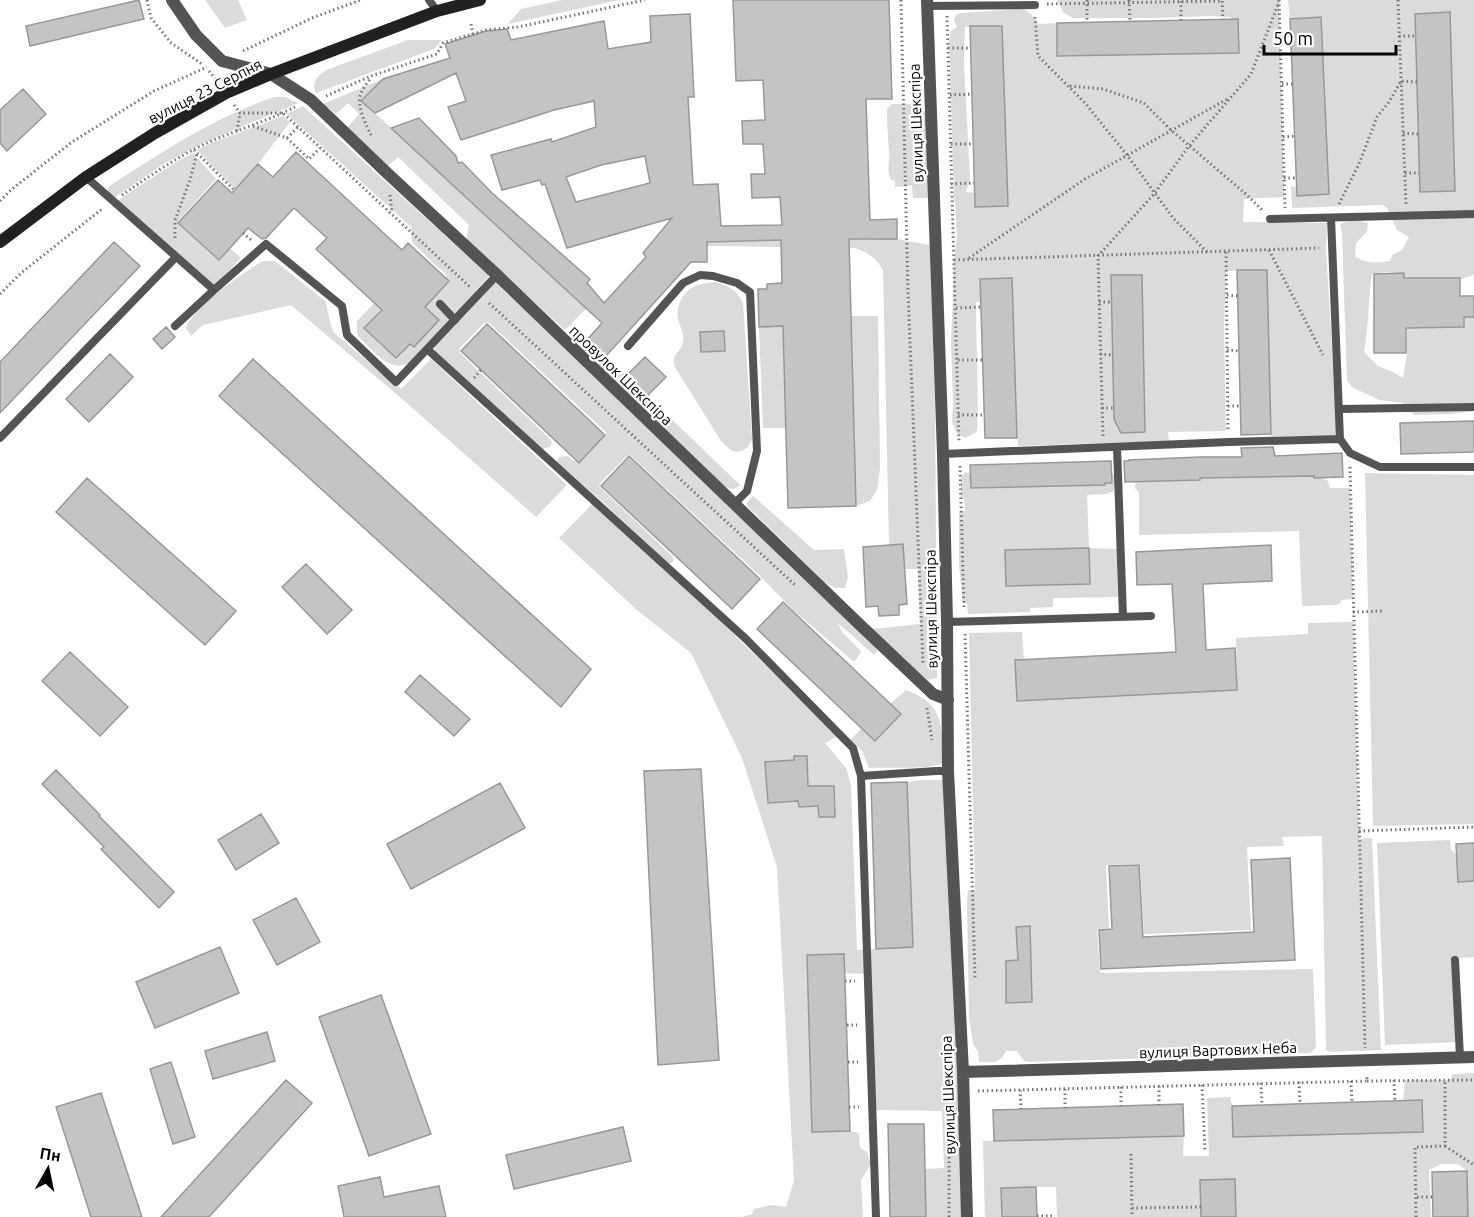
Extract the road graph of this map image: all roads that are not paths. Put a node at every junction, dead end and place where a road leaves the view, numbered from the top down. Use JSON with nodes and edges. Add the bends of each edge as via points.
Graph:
{"nodes":[{"id":1,"x":172,"y":0,"type":"edge"},
{"id":2,"x":429,"y":0,"type":"edge"},
{"id":3,"x":480,"y":0,"type":"edge"},
{"id":4,"x":927,"y":3,"type":"edge"},
{"id":5,"x":1035,"y":5,"type":"road end"},
{"id":6,"x":437,"y":11,"type":"junction"},
{"id":7,"x":272,"y":74,"type":"junction"},
{"id":8,"x":86,"y":177,"type":"junction"},
{"id":9,"x":1474,"y":214,"type":"edge"},
{"id":10,"x":1331,"y":218,"type":"junction"},
{"id":11,"x":1270,"y":219,"type":"road end"},
{"id":12,"x":0,"y":242,"type":"edge"},
{"id":13,"x":176,"y":257,"type":"junction"},
{"id":14,"x":497,"y":275,"type":"junction"},
{"id":15,"x":214,"y":290,"type":"junction"},
{"id":16,"x":440,"y":304,"type":"dead end"},
{"id":17,"x":455,"y":320,"type":"junction"},
{"id":18,"x":175,"y":326,"type":"dead end"},
{"id":19,"x":628,"y":346,"type":"dead end"},
{"id":20,"x":427,"y":349,"type":"junction"},
{"id":21,"x":1474,"y":407,"type":"edge"},
{"id":22,"x":1339,"y":409,"type":"junction"},
{"id":23,"x":0,"y":438,"type":"edge"},
{"id":24,"x":1340,"y":439,"type":"junction"},
{"id":25,"x":1117,"y":447,"type":"junction"},
{"id":26,"x":943,"y":454,"type":"junction"},
{"id":27,"x":1474,"y":467,"type":"edge"},
{"id":28,"x":734,"y":504,"type":"junction"},
{"id":29,"x":1151,"y":616,"type":"dead end"},
{"id":30,"x":1123,"y":617,"type":"junction"},
{"id":31,"x":947,"y":622,"type":"junction"},
{"id":32,"x":948,"y":700,"type":"junction"},
{"id":33,"x":948,"y":771,"type":"junction"},
{"id":34,"x":861,"y":777,"type":"junction"},
{"id":35,"x":1455,"y":960,"type":"dead end"},
{"id":36,"x":1460,"y":1057,"type":"junction"},
{"id":37,"x":1474,"y":1057,"type":"edge"},
{"id":38,"x":963,"y":1072,"type":"junction"},
{"id":39,"x":876,"y":1217,"type":"edge"},
{"id":40,"x":967,"y":1217,"type":"edge"}],
"edges":[{"from":1,"to":7,"type":"street","name":"провулок Шекспіра","via":[[196,35],[222,61]]},
{"from":2,"to":6,"type":"lane"},
{"from":3,"to":6,"type":"street","name":"вулиця 23 Серпня"},
{"from":4,"to":5,"type":"lane"},
{"from":4,"to":26,"type":"street","name":"вулиця Шекспіра"},
{"from":6,"to":7,"type":"street","name":"вулиця 23 Серпня"},
{"from":7,"to":8,"type":"street","name":"вулиця 23 Серпня","via":[[226,93]]},
{"from":7,"to":14,"type":"street","name":"провулок Шекспіра","via":[[311,100]]},
{"from":8,"to":12,"type":"street","name":"вулиця 23 Серпня"},
{"from":8,"to":13,"type":"lane"},
{"from":9,"to":10,"type":"lane"},
{"from":10,"to":11,"type":"lane"},
{"from":10,"to":22,"type":"lane"},
{"from":13,"to":15,"type":"lane"},
{"from":13,"to":23,"type":"lane"},
{"from":14,"to":17,"type":"lane"},
{"from":14,"to":28,"type":"street","name":"провулок Шекспіра"},
{"from":15,"to":18,"type":"lane"},
{"from":15,"to":20,"type":"lane","via":[[266,244],[342,306],[347,336],[396,382]]},
{"from":16,"to":17,"type":"lane"},
{"from":17,"to":20,"type":"lane"},
{"from":19,"to":28,"type":"lane","via":[[683,283],[700,275],[737,283],[750,292],[757,451],[747,491]]},
{"from":20,"to":34,"type":"lane","via":[[746,639],[853,748]]},
{"from":21,"to":22,"type":"lane"},
{"from":22,"to":24,"type":"lane"},
{"from":24,"to":25,"type":"lane"},
{"from":24,"to":27,"type":"lane","via":[[1350,453],[1380,467]]},
{"from":25,"to":26,"type":"lane"},
{"from":25,"to":30,"type":"lane"},
{"from":26,"to":31,"type":"street","name":"вулиця Шекспіра"},
{"from":28,"to":32,"type":"street","name":"провулок Шекспіра","via":[[924,686]]},
{"from":29,"to":30,"type":"lane"},
{"from":30,"to":31,"type":"lane"},
{"from":31,"to":32,"type":"street","name":"вулиця Шекспіра"},
{"from":32,"to":33,"type":"street","name":"вулиця Шекспіра"},
{"from":33,"to":34,"type":"lane"},
{"from":33,"to":38,"type":"street","name":"вулиця Шекспіра"},
{"from":34,"to":39,"type":"lane"},
{"from":35,"to":36,"type":"lane"},
{"from":36,"to":37,"type":"street","name":"вулиця Вартових Неба"},
{"from":36,"to":38,"type":"street","name":"вулиця Вартових Неба"},
{"from":38,"to":40,"type":"street","name":"вулиця Шекспіра"}]}
